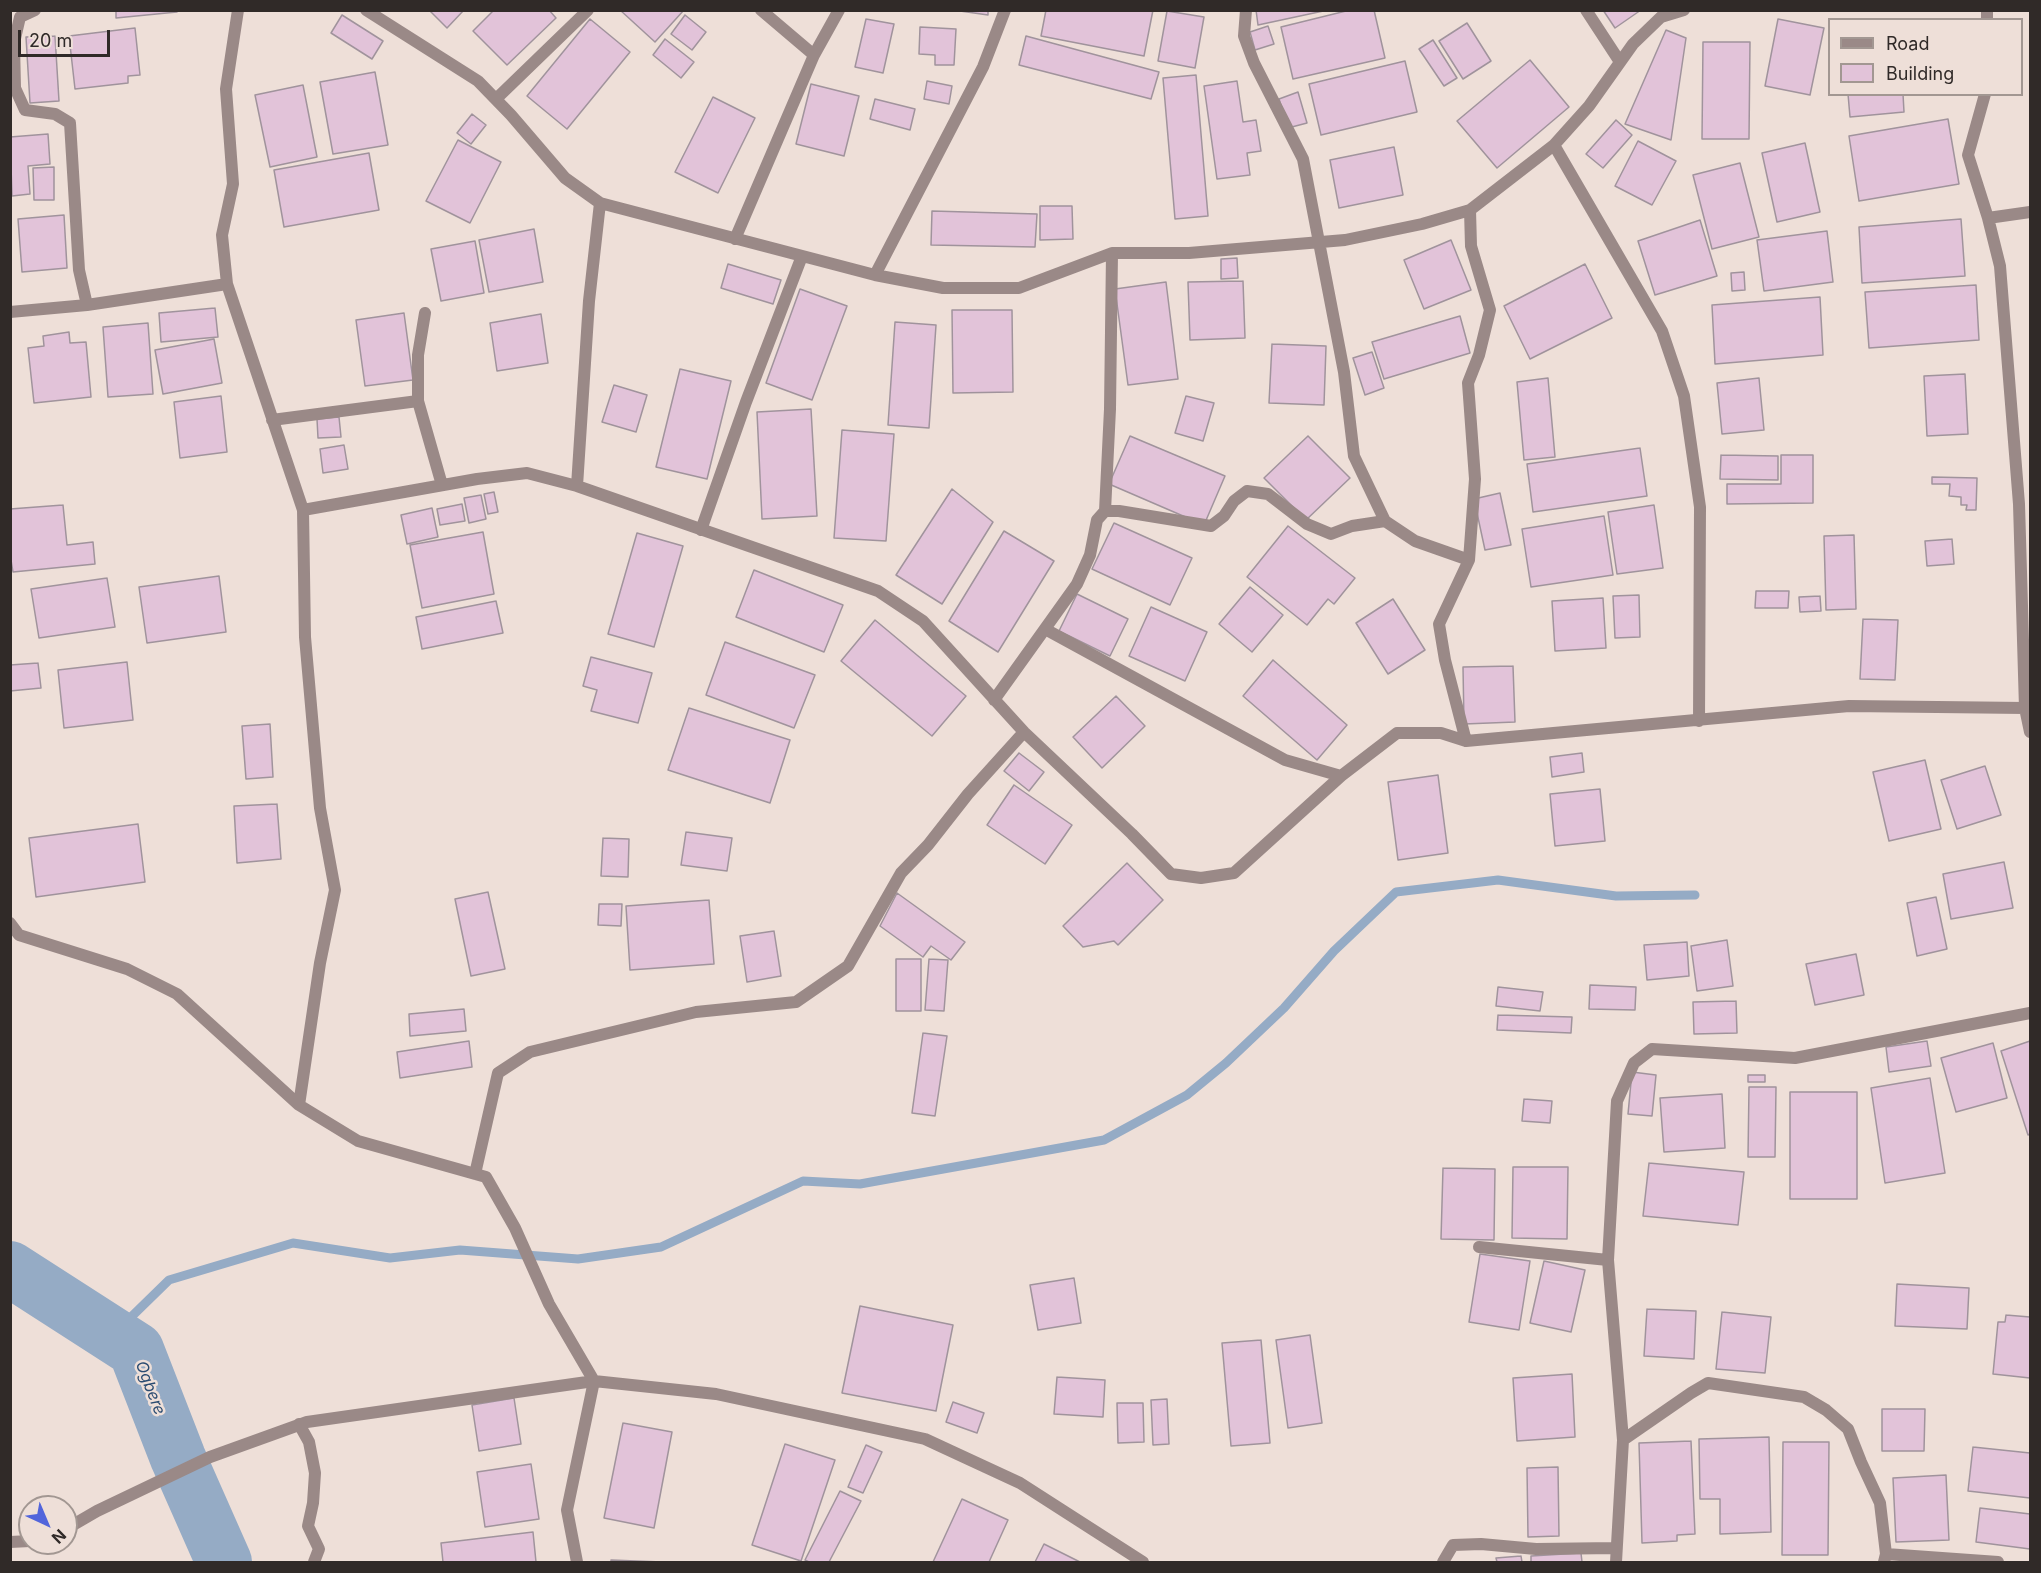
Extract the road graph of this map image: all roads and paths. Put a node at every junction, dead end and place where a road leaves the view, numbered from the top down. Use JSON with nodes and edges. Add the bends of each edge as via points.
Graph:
{"nodes":[{"id":1,"x":35,"y":10,"type":"edge"},
{"id":2,"x":238,"y":10,"type":"edge"},
{"id":3,"x":366,"y":10,"type":"edge"},
{"id":4,"x":588,"y":10,"type":"edge"},
{"id":5,"x":761,"y":10,"type":"edge"},
{"id":6,"x":839,"y":10,"type":"edge"},
{"id":7,"x":1005,"y":10,"type":"edge"},
{"id":8,"x":1246,"y":10,"type":"edge"},
{"id":9,"x":1586,"y":10,"type":"edge"},
{"id":10,"x":1684,"y":10,"type":"edge"},
{"id":11,"x":381,"y":14,"type":"edge"},
{"id":12,"x":814,"y":55,"type":"junction"},
{"id":13,"x":1620,"y":62,"type":"junction"},
{"id":14,"x":1984,"y":96,"type":"edge"},
{"id":15,"x":496,"y":99,"type":"junction"},
{"id":16,"x":1554,"y":145,"type":"junction"},
{"id":17,"x":600,"y":203,"type":"junction"},
{"id":18,"x":1470,"y":210,"type":"junction"},
{"id":19,"x":2031,"y":212,"type":"edge"},
{"id":20,"x":1988,"y":218,"type":"junction"},
{"id":21,"x":735,"y":238,"type":"junction"},
{"id":22,"x":1320,"y":242,"type":"junction"},
{"id":23,"x":1112,"y":253,"type":"junction"},
{"id":24,"x":802,"y":256,"type":"junction"},
{"id":25,"x":875,"y":275,"type":"junction"},
{"id":26,"x":227,"y":284,"type":"junction"},
{"id":27,"x":87,"y":305,"type":"junction"},
{"id":28,"x":10,"y":312,"type":"edge"},
{"id":29,"x":425,"y":314,"type":"dead end"},
{"id":30,"x":418,"y":401,"type":"junction"},
{"id":31,"x":272,"y":420,"type":"junction"},
{"id":32,"x":442,"y":485,"type":"junction"},
{"id":33,"x":577,"y":486,"type":"junction"},
{"id":34,"x":303,"y":510,"type":"junction"},
{"id":35,"x":1105,"y":511,"type":"junction"},
{"id":36,"x":2025,"y":514,"type":"edge"},
{"id":37,"x":1385,"y":522,"type":"junction"},
{"id":38,"x":701,"y":530,"type":"junction"},
{"id":39,"x":1469,"y":560,"type":"junction"},
{"id":40,"x":1045,"y":628,"type":"junction"},
{"id":41,"x":994,"y":699,"type":"junction"},
{"id":42,"x":2025,"y":708,"type":"junction"},
{"id":43,"x":1699,"y":721,"type":"junction"},
{"id":44,"x":1024,"y":732,"type":"junction"},
{"id":45,"x":2031,"y":732,"type":"edge"},
{"id":46,"x":1466,"y":741,"type":"junction"},
{"id":47,"x":1341,"y":776,"type":"junction"},
{"id":48,"x":10,"y":923,"type":"edge"},
{"id":49,"x":2031,"y":1013,"type":"edge"},
{"id":50,"x":298,"y":1105,"type":"junction"},
{"id":51,"x":475,"y":1174,"type":"junction"},
{"id":52,"x":1479,"y":1247,"type":"dead end"},
{"id":53,"x":1608,"y":1260,"type":"junction"},
{"id":54,"x":594,"y":1381,"type":"junction"},
{"id":55,"x":299,"y":1424,"type":"junction"},
{"id":56,"x":1623,"y":1440,"type":"junction"},
{"id":57,"x":78,"y":1522,"type":"edge"},
{"id":58,"x":1616,"y":1548,"type":"junction"},
{"id":59,"x":1885,"y":1558,"type":"edge"},
{"id":60,"x":314,"y":1563,"type":"edge"},
{"id":61,"x":577,"y":1563,"type":"edge"},
{"id":62,"x":1143,"y":1563,"type":"edge"},
{"id":63,"x":1443,"y":1563,"type":"edge"},
{"id":64,"x":1616,"y":1563,"type":"edge"},
{"id":65,"x":1998,"y":1563,"type":"edge"}],
"edges":[{"from":1,"to":27,"type":"street","via":[[20,17],[14,44],[15,88],[25,110],[55,114],[70,123],[79,270]]},
{"from":2,"to":26,"type":"street","via":[[226,89],[233,184],[222,235]]},
{"from":3,"to":11,"type":"street"},
{"from":4,"to":15,"type":"street"},
{"from":5,"to":12,"type":"street"},
{"from":6,"to":12,"type":"street"},
{"from":7,"to":25,"type":"street","via":[[983,67]]},
{"from":8,"to":22,"type":"street","via":[[1244,36],[1303,159]]},
{"from":9,"to":13,"type":"street"},
{"from":10,"to":13,"type":"street","via":[[1661,17]]},
{"from":11,"to":15,"type":"street","via":[[478,81]]},
{"from":12,"to":21,"type":"street"},
{"from":13,"to":16,"type":"street","via":[[1589,106]]},
{"from":14,"to":20,"type":"street","via":[[1968,155]]},
{"from":15,"to":17,"type":"street","via":[[565,178]]},
{"from":16,"to":18,"type":"street"},
{"from":16,"to":43,"type":"street","via":[[1662,331],[1684,396],[1700,507]]},
{"from":17,"to":21,"type":"street"},
{"from":17,"to":33,"type":"street","via":[[589,301]]},
{"from":18,"to":22,"type":"street","via":[[1422,225]]},
{"from":18,"to":39,"type":"street","via":[[1471,246],[1490,309],[1468,383],[1475,479]]},
{"from":19,"to":20,"type":"street"},
{"from":20,"to":36,"type":"street","via":[[2000,266]]},
{"from":21,"to":24,"type":"street"},
{"from":22,"to":23,"type":"street","via":[[1189,253]]},
{"from":22,"to":37,"type":"street","via":[[1344,372],[1354,456]]},
{"from":23,"to":25,"type":"street","via":[[1018,288],[944,288]]},
{"from":23,"to":35,"type":"street"},
{"from":24,"to":25,"type":"street"},
{"from":24,"to":38,"type":"street"},
{"from":26,"to":27,"type":"street"},
{"from":26,"to":31,"type":"street"},
{"from":27,"to":28,"type":"street"},
{"from":29,"to":30,"type":"street","via":[[418,355]]},
{"from":30,"to":31,"type":"street"},
{"from":30,"to":32,"type":"street"},
{"from":31,"to":34,"type":"street"},
{"from":32,"to":33,"type":"street","via":[[527,473]]},
{"from":32,"to":34,"type":"street"},
{"from":33,"to":38,"type":"street"},
{"from":34,"to":50,"type":"street","via":[[305,637],[320,808],[334,890]]},
{"from":35,"to":37,"type":"street","via":[[1211,526],[1247,490],[1268,494],[1306,524],[1331,534],[1352,526]]},
{"from":35,"to":40,"type":"street","via":[[1097,520],[1090,555],[1077,584]]},
{"from":36,"to":42,"type":"street"},
{"from":37,"to":39,"type":"street","via":[[1415,542]]},
{"from":38,"to":41,"type":"street","via":[[878,591],[923,621]]},
{"from":39,"to":46,"type":"street","via":[[1439,624]]},
{"from":40,"to":41,"type":"street"},
{"from":40,"to":47,"type":"street","via":[[1285,760]]},
{"from":41,"to":44,"type":"street"},
{"from":42,"to":43,"type":"street","via":[[1849,706]]},
{"from":42,"to":45,"type":"street"},
{"from":43,"to":46,"type":"street"},
{"from":44,"to":47,"type":"street","via":[[1171,874],[1201,878],[1234,873]]},
{"from":44,"to":51,"type":"street","via":[[901,873],[848,966],[796,1002],[696,1012],[530,1052],[498,1073]]},
{"from":46,"to":47,"type":"street","via":[[1442,733],[1397,734]]},
{"from":48,"to":50,"type":"street","via":[[19,935],[127,969],[177,994]]},
{"from":49,"to":53,"type":"street","via":[[1795,1058],[1652,1049],[1634,1063],[1617,1101]]},
{"from":50,"to":51,"type":"street","via":[[358,1141]]},
{"from":51,"to":54,"type":"street","via":[[486,1177],[515,1228],[549,1304]]},
{"from":52,"to":53,"type":"street"},
{"from":53,"to":56,"type":"street"},
{"from":54,"to":55,"type":"street"},
{"from":54,"to":61,"type":"street","via":[[567,1510]]},
{"from":54,"to":62,"type":"street","via":[[716,1394],[925,1439],[1020,1483]]},
{"from":55,"to":57,"type":"street","via":[[210,1457]]},
{"from":55,"to":60,"type":"street","via":[[309,1442],[315,1473],[308,1526],[319,1549]]},
{"from":56,"to":58,"type":"street"},
{"from":56,"to":59,"type":"street","via":[[1708,1383],[1804,1397],[1848,1429],[1880,1503]]},
{"from":58,"to":63,"type":"street","via":[[1454,1545]]},
{"from":58,"to":64,"type":"street"},
{"from":59,"to":65,"type":"street"}]}
